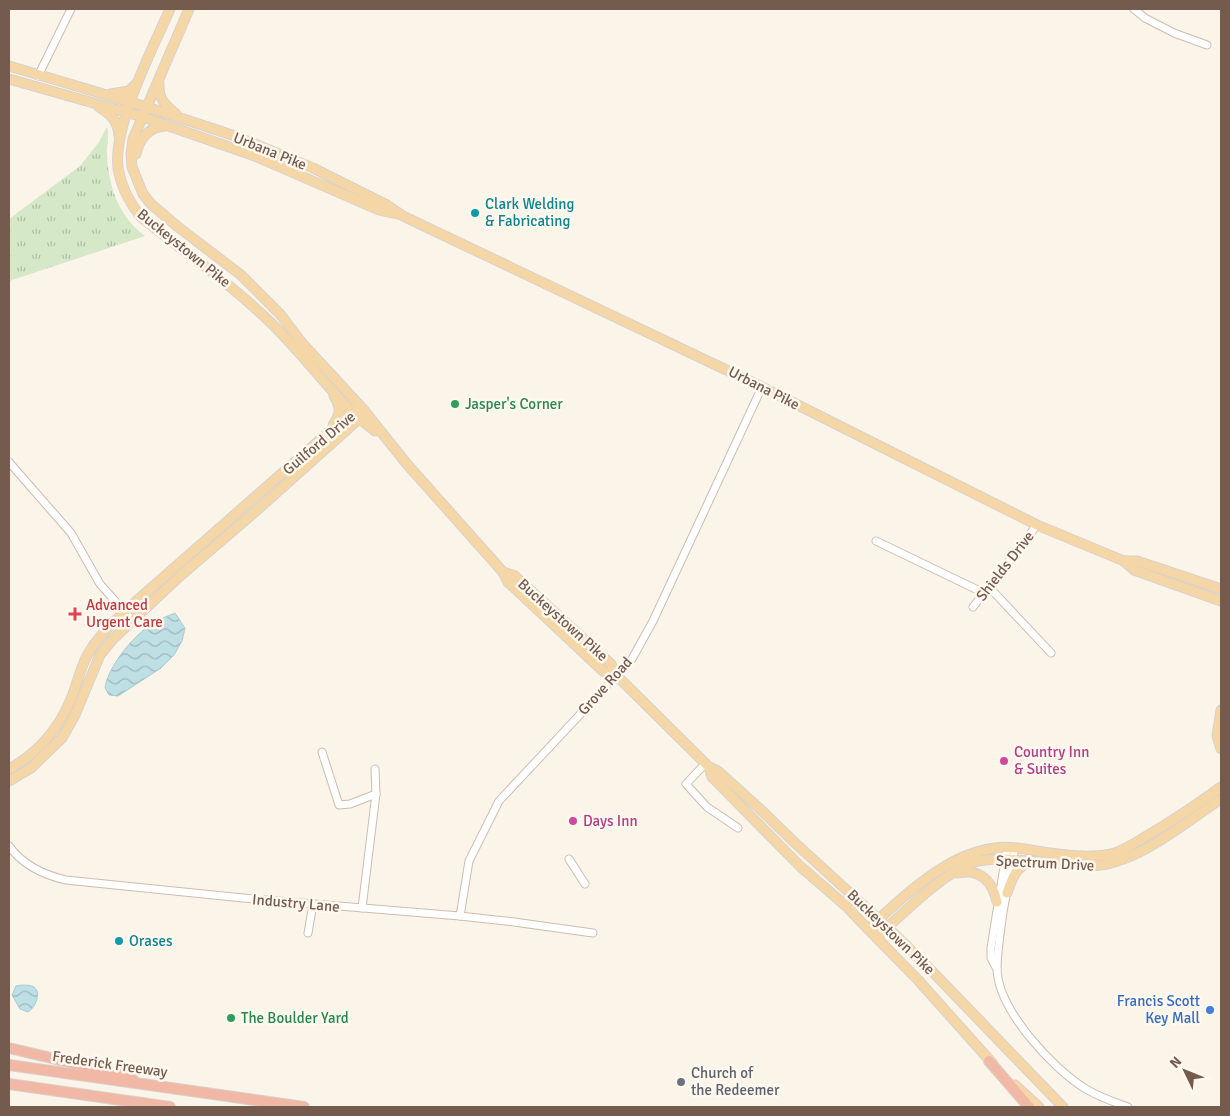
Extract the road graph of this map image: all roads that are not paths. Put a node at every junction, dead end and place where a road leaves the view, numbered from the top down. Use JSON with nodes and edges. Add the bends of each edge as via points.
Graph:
{"nodes":[{"id":1,"x":71,"y":9,"type":"edge"},
{"id":2,"x":170,"y":9,"type":"edge"},
{"id":3,"x":189,"y":9,"type":"edge"},
{"id":4,"x":1134,"y":9,"type":"edge"},
{"id":5,"x":1207,"y":45,"type":"dead end"},
{"id":6,"x":9,"y":66,"type":"edge"},
{"id":7,"x":160,"y":74,"type":"junction"},
{"id":8,"x":38,"y":76,"type":"junction"},
{"id":9,"x":9,"y":79,"type":"edge"},
{"id":10,"x":140,"y":80,"type":"junction"},
{"id":11,"x":103,"y":95,"type":"junction"},
{"id":12,"x":88,"y":101,"type":"junction"},
{"id":13,"x":130,"y":102,"type":"junction"},
{"id":14,"x":147,"y":107,"type":"junction"},
{"id":15,"x":127,"y":112,"type":"junction"},
{"id":16,"x":144,"y":117,"type":"junction"},
{"id":17,"x":184,"y":120,"type":"junction"},
{"id":18,"x":171,"y":126,"type":"junction"},
{"id":19,"x":120,"y":140,"type":"junction"},
{"id":20,"x":137,"y":182,"type":"junction"},
{"id":21,"x":403,"y":216,"type":"junction"},
{"id":22,"x":322,"y":377,"type":"junction"},
{"id":23,"x":762,"y":387,"type":"junction"},
{"id":24,"x":363,"y":409,"type":"junction"},
{"id":25,"x":353,"y":411,"type":"junction"},
{"id":26,"x":359,"y":419,"type":"junction"},
{"id":27,"x":384,"y":437,"type":"junction"},
{"id":28,"x":319,"y":441,"type":"junction"},
{"id":29,"x":9,"y":462,"type":"edge"},
{"id":30,"x":1037,"y":525,"type":"junction"},
{"id":31,"x":876,"y":541,"type":"dead end"},
{"id":32,"x":1124,"y":561,"type":"junction"},
{"id":33,"x":989,"y":586,"type":"junction"},
{"id":34,"x":1221,"y":589,"type":"edge"},
{"id":35,"x":984,"y":593,"type":"junction"},
{"id":36,"x":1221,"y":601,"type":"edge"},
{"id":37,"x":973,"y":607,"type":"dead end"},
{"id":38,"x":124,"y":612,"type":"junction"},
{"id":39,"x":132,"y":620,"type":"junction"},
{"id":40,"x":1051,"y":654,"type":"dead end"},
{"id":41,"x":617,"y":676,"type":"junction"},
{"id":42,"x":1221,"y":710,"type":"edge"},
{"id":43,"x":1221,"y":749,"type":"edge"},
{"id":44,"x":322,"y":752,"type":"dead end"},
{"id":45,"x":707,"y":766,"type":"junction"},
{"id":46,"x":9,"y":769,"type":"edge"},
{"id":47,"x":375,"y":769,"type":"dead end"},
{"id":48,"x":9,"y":781,"type":"edge"},
{"id":49,"x":1221,"y":787,"type":"edge"},
{"id":50,"x":376,"y":794,"type":"junction"},
{"id":51,"x":1221,"y":799,"type":"edge"},
{"id":52,"x":738,"y":828,"type":"dead end"},
{"id":53,"x":9,"y":846,"type":"edge"},
{"id":54,"x":1011,"y":848,"type":"junction"},
{"id":55,"x":569,"y":859,"type":"dead end"},
{"id":56,"x":1009,"y":859,"type":"junction"},
{"id":57,"x":1034,"y":861,"type":"junction"},
{"id":58,"x":952,"y":874,"type":"junction"},
{"id":59,"x":585,"y":884,"type":"dead end"},
{"id":60,"x":1007,"y":893,"type":"junction"},
{"id":61,"x":997,"y":902,"type":"junction"},
{"id":62,"x":313,"y":904,"type":"junction"},
{"id":63,"x":362,"y":908,"type":"junction"},
{"id":64,"x":460,"y":916,"type":"junction"},
{"id":65,"x":879,"y":919,"type":"junction"},
{"id":66,"x":887,"y":927,"type":"junction"},
{"id":67,"x":868,"y":929,"type":"junction"},
{"id":68,"x":308,"y":933,"type":"dead end"},
{"id":69,"x":593,"y":933,"type":"dead end"},
{"id":70,"x":876,"y":937,"type":"junction"},
{"id":71,"x":997,"y":970,"type":"junction"},
{"id":72,"x":9,"y":1048,"type":"edge"},
{"id":73,"x":989,"y":1061,"type":"junction"},
{"id":74,"x":9,"y":1065,"type":"edge"},
{"id":75,"x":9,"y":1084,"type":"edge"},
{"id":76,"x":206,"y":1093,"type":"junction"},
{"id":77,"x":170,"y":1107,"type":"edge"},
{"id":78,"x":304,"y":1107,"type":"edge"},
{"id":79,"x":1029,"y":1107,"type":"edge"},
{"id":80,"x":1039,"y":1107,"type":"edge"},
{"id":81,"x":1064,"y":1107,"type":"edge"},
{"id":82,"x":1128,"y":1107,"type":"edge"}],
"edges":[{"from":1,"to":8,"type":"street"},
{"from":2,"to":10,"type":"main road","name":"Buckeystown Pike"},
{"from":3,"to":7,"type":"main road","name":"Buckeystown Pike"},
{"from":4,"to":5,"type":"street","via":[[1174,33]]},
{"from":6,"to":8,"type":"main road","name":"Urbana Pike"},
{"from":7,"to":14,"type":"main road","name":"Buckeystown Pike"},
{"from":7,"to":17,"type":"main road","via":[[158,90],[162,101]]},
{"from":8,"to":11,"type":"main road","name":"Urbana Pike"},
{"from":9,"to":12,"type":"main road","name":"Urbana Pike"},
{"from":10,"to":11,"type":"main road","via":[[129,91]]},
{"from":10,"to":13,"type":"main road","name":"Buckeystown Pike"},
{"from":11,"to":13,"type":"main road","name":"Urbana Pike"},
{"from":12,"to":15,"type":"main road","name":"Urbana Pike"},
{"from":12,"to":19,"type":"main road","via":[[111,115],[117,124]]},
{"from":13,"to":14,"type":"main road","name":"Urbana Pike"},
{"from":13,"to":15,"type":"main road","name":"Buckeystown Pike"},
{"from":14,"to":16,"type":"main road","name":"Buckeystown Pike"},
{"from":14,"to":17,"type":"main road","name":"Urbana Pike"},
{"from":15,"to":16,"type":"main road","name":"Urbana Pike"},
{"from":15,"to":19,"type":"main road","name":"Buckeystown Pike"},
{"from":16,"to":18,"type":"main road","name":"Urbana Pike"},
{"from":16,"to":20,"type":"main road","name":"Buckeystown Pike","via":[[133,139],[131,154]]},
{"from":17,"to":21,"type":"main road","name":"Urbana Pike","via":[[236,136],[313,168]]},
{"from":18,"to":20,"type":"main road","via":[[154,128],[138,146]]},
{"from":18,"to":21,"type":"main road","name":"Urbana Pike","via":[[255,156],[380,210]]},
{"from":19,"to":22,"type":"main road","name":"Buckeystown Pike","via":[[118,168],[122,186],[140,217],[236,290],[293,344]]},
{"from":20,"to":24,"type":"main road","name":"Buckeystown Pike","via":[[161,214],[241,275],[280,314],[302,343]]},
{"from":21,"to":23,"type":"main road","name":"Urbana Pike"},
{"from":22,"to":25,"type":"main road","name":"Buckeystown Pike"},
{"from":22,"to":28,"type":"main road","via":[[338,402],[340,413]]},
{"from":23,"to":30,"type":"main road","name":"Urbana Pike"},
{"from":23,"to":41,"type":"street","name":"Grove Road","via":[[650,625],[632,659]]},
{"from":24,"to":25,"type":"main road","name":"Guilford Drive"},
{"from":24,"to":26,"type":"main road","name":"Guilford Drive"},
{"from":24,"to":27,"type":"main road","name":"Buckeystown Pike"},
{"from":25,"to":26,"type":"main road","name":"Buckeystown Pike"},
{"from":25,"to":28,"type":"main road","name":"Guilford Drive"},
{"from":26,"to":27,"type":"main road","name":"Buckeystown Pike"},
{"from":26,"to":39,"type":"main road","name":"Guilford Drive"},
{"from":27,"to":41,"type":"main road","name":"Buckeystown Pike","via":[[503,572],[515,576],[611,664]]},
{"from":28,"to":38,"type":"main road","name":"Guilford Drive"},
{"from":29,"to":38,"type":"street","via":[[71,533],[100,584]]},
{"from":30,"to":32,"type":"main road","name":"Urbana Pike"},
{"from":30,"to":33,"type":"street","name":"Shields Drive"},
{"from":31,"to":35,"type":"street"},
{"from":32,"to":34,"type":"main road","name":"Urbana Pike","via":[[1137,561]]},
{"from":32,"to":36,"type":"main road","name":"Urbana Pike","via":[[1134,570]]},
{"from":33,"to":35,"type":"street","name":"Shields Drive"},
{"from":33,"to":40,"type":"street"},
{"from":35,"to":37,"type":"street","name":"Shields Drive"},
{"from":38,"to":39,"type":"street"},
{"from":38,"to":46,"type":"main road","name":"Guilford Drive","via":[[102,634],[87,657],[55,729],[38,748]]},
{"from":39,"to":48,"type":"main road","name":"Guilford Drive","via":[[104,648],[62,738],[32,768]]},
{"from":41,"to":45,"type":"main road","name":"Buckeystown Pike"},
{"from":41,"to":64,"type":"street","name":"Grove Road","via":[[499,801],[469,861]]},
{"from":42,"to":43,"type":"main road","via":[[1216,736]]},
{"from":44,"to":50,"type":"street","via":[[338,805]]},
{"from":45,"to":52,"type":"street","via":[[686,784],[707,806]]},
{"from":45,"to":65,"type":"main road","name":"Buckeystown Pike","via":[[718,771]]},
{"from":45,"to":67,"type":"main road","name":"Buckeystown Pike","via":[[712,777]]},
{"from":47,"to":50,"type":"street"},
{"from":49,"to":54,"type":"main road","name":"Spectrum Drive","via":[[1164,826],[1114,853],[1075,855]]},
{"from":50,"to":63,"type":"street"},
{"from":51,"to":57,"type":"main road","name":"Spectrum Drive","via":[[1134,856],[1115,863],[1090,866]]},
{"from":53,"to":62,"type":"street","name":"Industry Lane","via":[[32,867],[66,880]]},
{"from":54,"to":56,"type":"street"},
{"from":54,"to":65,"type":"main road","name":"Spectrum Drive","via":[[983,851],[956,859],[940,868]]},
{"from":55,"to":59,"type":"street"},
{"from":56,"to":57,"type":"main road","name":"Spectrum Drive"},
{"from":56,"to":58,"type":"main road","name":"Spectrum Drive","via":[[970,864]]},
{"from":56,"to":60,"type":"street"},
{"from":56,"to":61,"type":"street"},
{"from":57,"to":60,"type":"main road","via":[[1020,866]]},
{"from":58,"to":61,"type":"main road","via":[[963,871],[981,874],[993,888]]},
{"from":58,"to":66,"type":"main road","name":"Spectrum Drive"},
{"from":60,"to":71,"type":"street"},
{"from":61,"to":71,"type":"street","via":[[990,948]]},
{"from":62,"to":63,"type":"street","name":"Industry Lane"},
{"from":62,"to":68,"type":"street"},
{"from":63,"to":64,"type":"street","name":"Industry Lane"},
{"from":64,"to":69,"type":"street","name":"Industry Lane"},
{"from":65,"to":66,"type":"main road","name":"Buckeystown Pike"},
{"from":65,"to":67,"type":"main road","name":"Spectrum Drive"},
{"from":66,"to":70,"type":"main road","name":"Spectrum Drive"},
{"from":66,"to":81,"type":"main road","name":"Buckeystown Pike"},
{"from":67,"to":70,"type":"main road","name":"Buckeystown Pike"},
{"from":70,"to":73,"type":"main road","name":"Buckeystown Pike"},
{"from":71,"to":82,"type":"street","via":[[1008,1004],[1048,1058],[1086,1089]]},
{"from":72,"to":76,"type":"highway"},
{"from":73,"to":79,"type":"highway"},
{"from":73,"to":80,"type":"main road","name":"Buckeystown Pike"},
{"from":74,"to":76,"type":"highway","name":"Frederick Freeway"},
{"from":75,"to":77,"type":"highway"},
{"from":76,"to":78,"type":"highway"}]}
